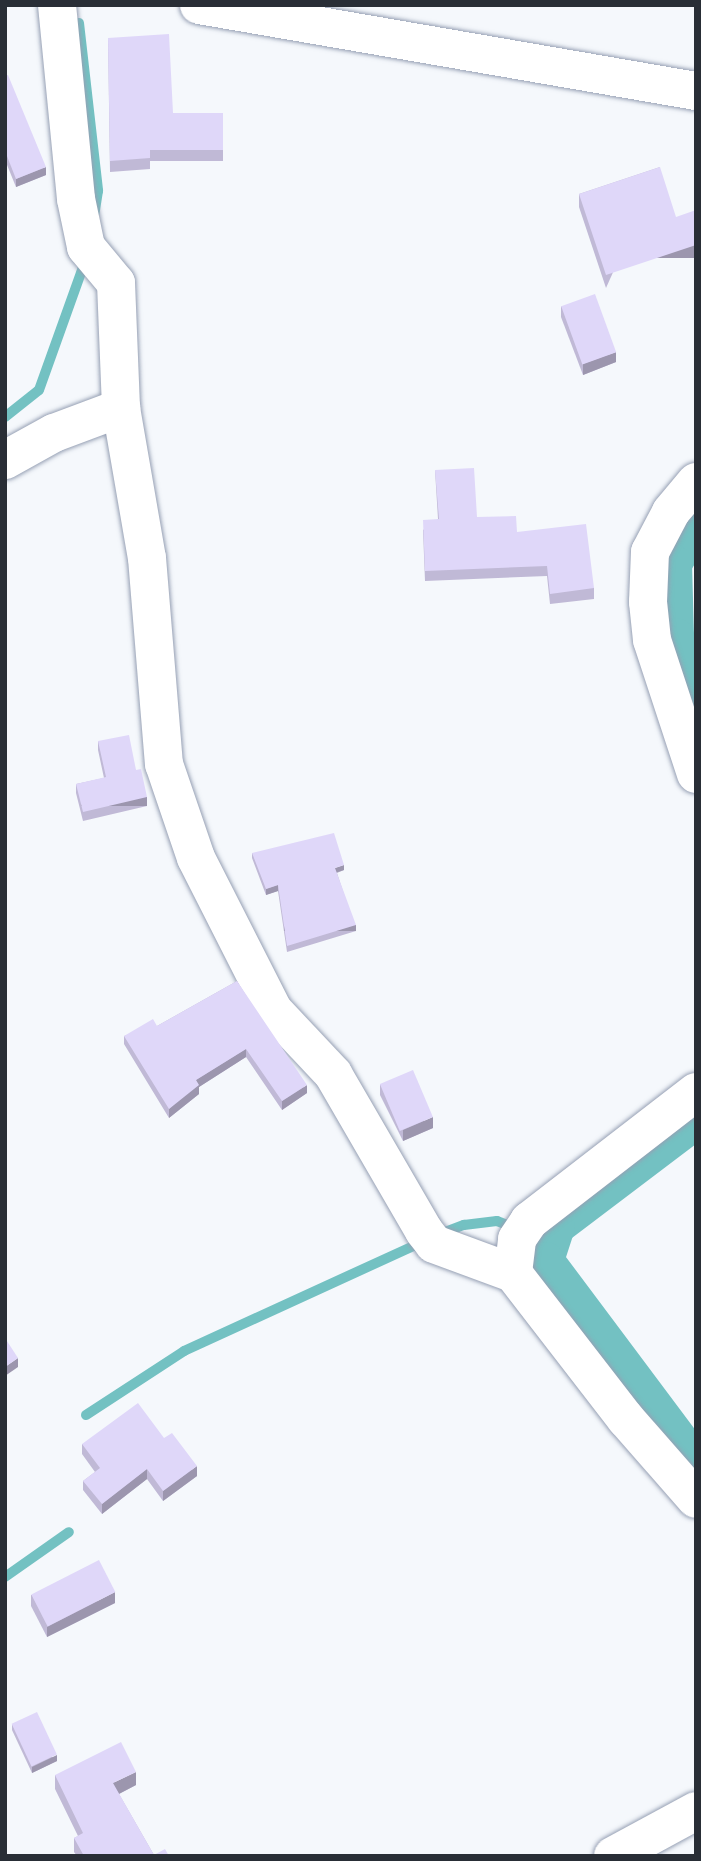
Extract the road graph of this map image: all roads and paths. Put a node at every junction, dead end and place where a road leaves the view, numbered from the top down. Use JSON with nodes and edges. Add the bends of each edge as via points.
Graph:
{"nodes":[{"id":1,"x":57,"y":5,"type":"edge"},
{"id":2,"x":199,"y":5,"type":"edge"},
{"id":3,"x":696,"y":91,"type":"edge"},
{"id":4,"x":121,"y":408,"type":"junction"},
{"id":5,"x":5,"y":460,"type":"edge"},
{"id":6,"x":696,"y":482,"type":"edge"},
{"id":7,"x":696,"y":774,"type":"edge"},
{"id":8,"x":696,"y":1092,"type":"edge"},
{"id":9,"x":520,"y":1244,"type":"junction"},
{"id":10,"x":696,"y":1499,"type":"edge"},
{"id":11,"x":696,"y":1811,"type":"edge"},
{"id":12,"x":613,"y":1856,"type":"edge"}],
"edges":[{"from":1,"to":4,"type":"street","via":[[86,247],[116,283]]},
{"from":2,"to":3,"type":"street"},
{"from":4,"to":5,"type":"street","via":[[54,433]]},
{"from":4,"to":9,"type":"street","via":[[147,558],[164,765],[196,858],[273,1010],[332,1074],[429,1238]]},
{"from":6,"to":7,"type":"street","via":[[671,512],[650,552],[648,602],[652,640]]},
{"from":8,"to":9,"type":"street"},
{"from":9,"to":10,"type":"street","via":[[626,1419]]},
{"from":11,"to":12,"type":"street"}]}
